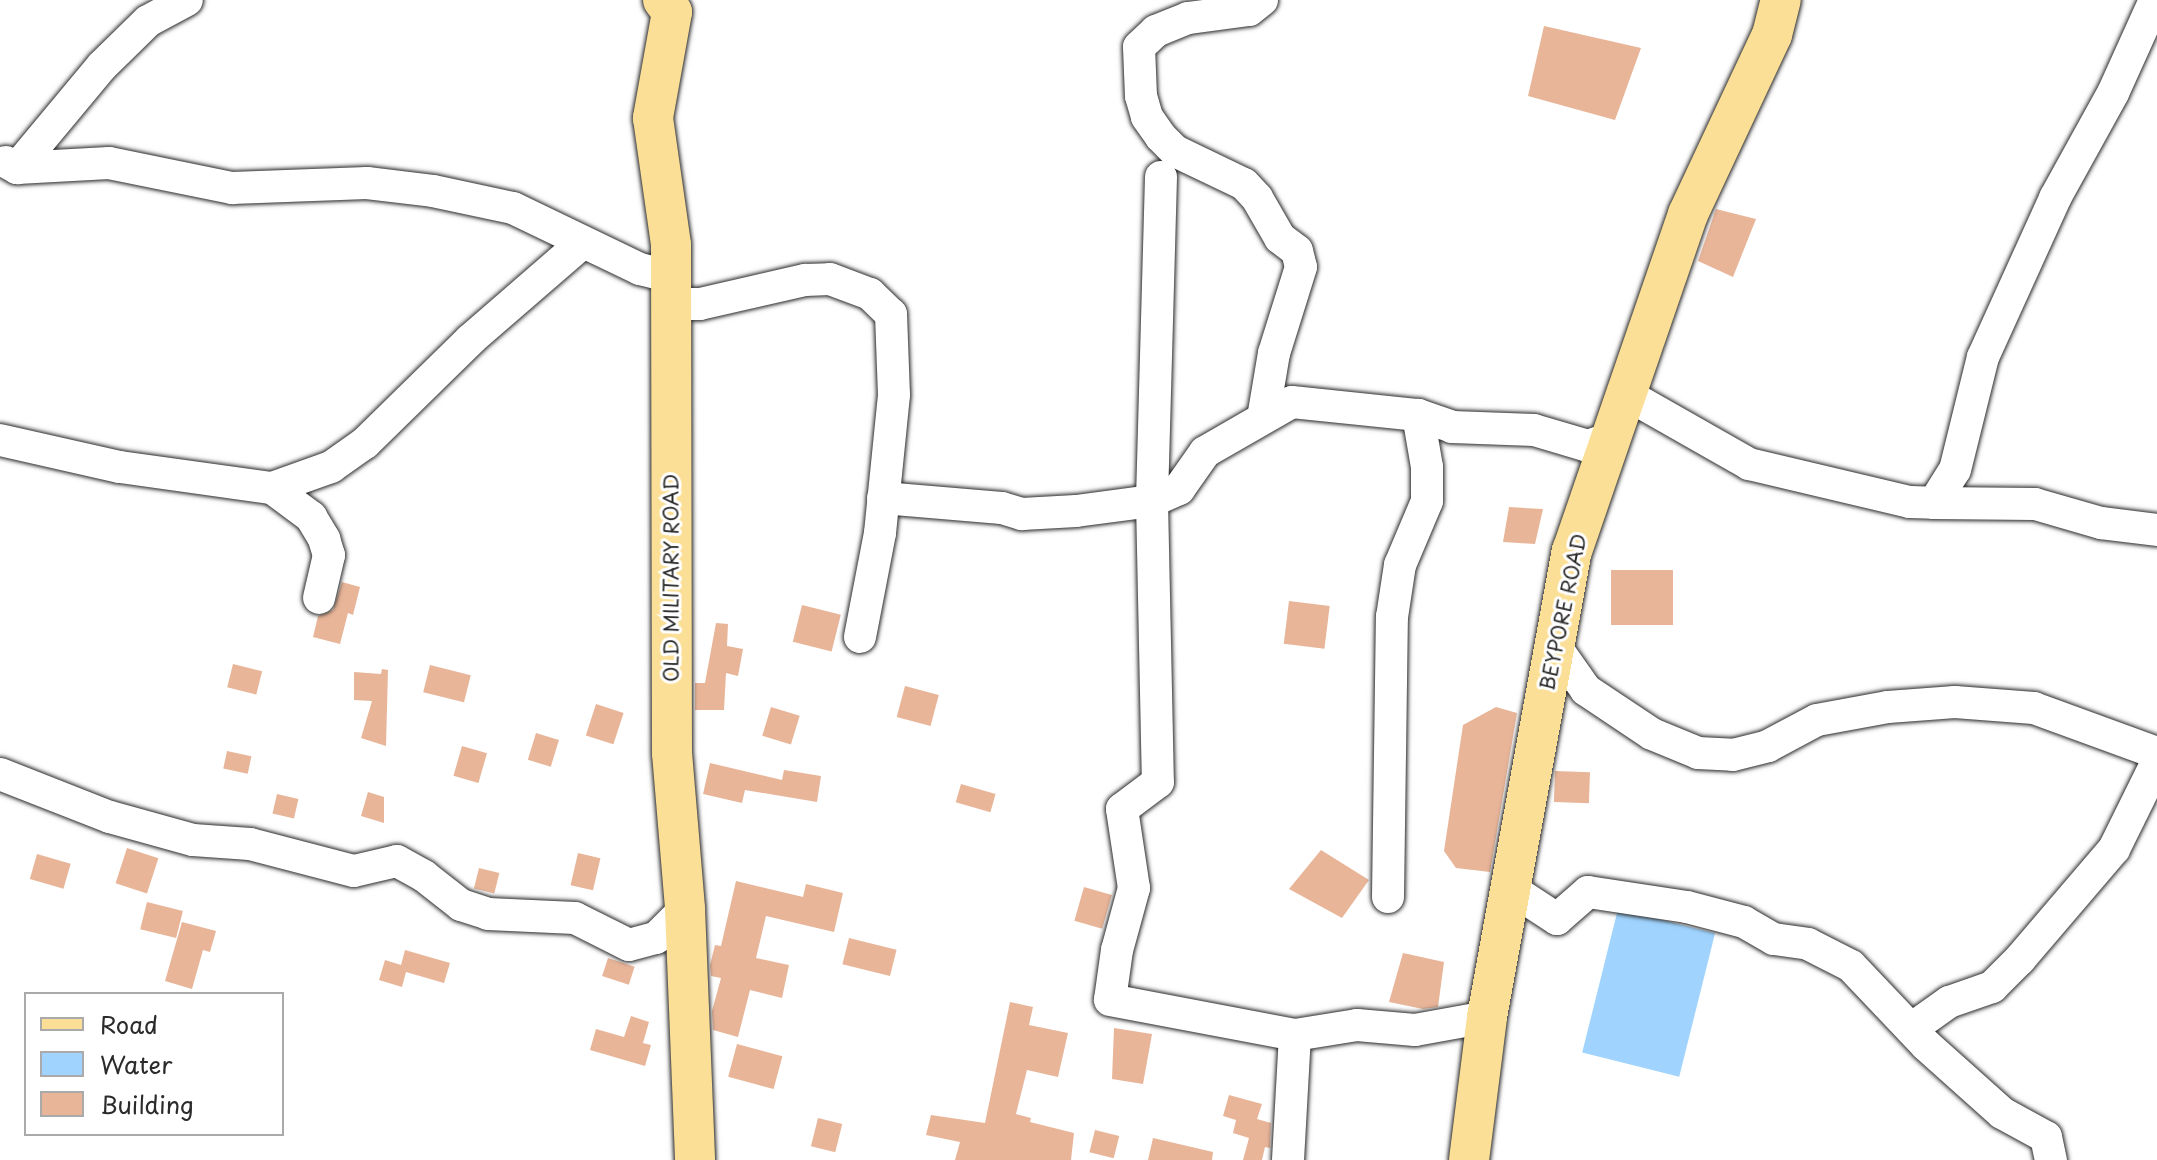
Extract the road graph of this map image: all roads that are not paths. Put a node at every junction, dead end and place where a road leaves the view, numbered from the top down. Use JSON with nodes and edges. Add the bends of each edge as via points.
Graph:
{"nodes":[{"id":1,"x":187,"y":0,"type":"edge"},
{"id":2,"x":663,"y":0,"type":"edge"},
{"id":3,"x":1262,"y":0,"type":"edge"},
{"id":4,"x":1781,"y":0,"type":"edge"},
{"id":5,"x":2155,"y":0,"type":"edge"},
{"id":6,"x":140,"y":10,"type":"edge"},
{"id":7,"x":9,"y":163,"type":"edge"},
{"id":8,"x":1161,"y":177,"type":"dead end"},
{"id":9,"x":582,"y":243,"type":"junction"},
{"id":10,"x":671,"y":290,"type":"junction"},
{"id":11,"x":1624,"y":398,"type":"junction"},
{"id":12,"x":1418,"y":415,"type":"junction"},
{"id":13,"x":1263,"y":418,"type":"junction"},
{"id":14,"x":0,"y":440,"type":"edge"},
{"id":15,"x":272,"y":488,"type":"junction"},
{"id":16,"x":883,"y":498,"type":"junction"},
{"id":17,"x":1152,"y":501,"type":"junction"},
{"id":18,"x":1934,"y":503,"type":"junction"},
{"id":19,"x":2157,"y":530,"type":"edge"},
{"id":20,"x":319,"y":598,"type":"dead end"},
{"id":21,"x":860,"y":637,"type":"dead end"},
{"id":22,"x":1555,"y":646,"type":"junction"},
{"id":23,"x":2157,"y":753,"type":"edge"},
{"id":24,"x":2157,"y":762,"type":"edge"},
{"id":25,"x":0,"y":774,"type":"edge"},
{"id":26,"x":1511,"y":889,"type":"junction"},
{"id":27,"x":1388,"y":897,"type":"dead end"},
{"id":28,"x":685,"y":909,"type":"junction"},
{"id":29,"x":1487,"y":1017,"type":"junction"},
{"id":30,"x":1911,"y":1029,"type":"junction"},
{"id":31,"x":1295,"y":1035,"type":"junction"},
{"id":32,"x":695,"y":1160,"type":"edge"},
{"id":33,"x":1288,"y":1160,"type":"edge"},
{"id":34,"x":1469,"y":1160,"type":"edge"},
{"id":35,"x":2051,"y":1160,"type":"edge"}],
"edges":[{"from":1,"to":6,"type":"street"},
{"from":2,"to":10,"type":"main road","name":"OLD MILITARY ROAD","via":[[672,12],[653,118],[671,245]]},
{"from":3,"to":13,"type":"street","via":[[1249,10],[1188,18],[1156,31],[1139,47],[1141,96],[1161,137],[1175,151],[1244,184],[1280,238],[1297,251],[1301,267],[1274,353]]},
{"from":4,"to":11,"type":"main road","name":"BEYPORE ROAD","via":[[1772,35],[1688,214]]},
{"from":5,"to":18,"type":"street","via":[[1989,343],[1955,470]]},
{"from":6,"to":7,"type":"street","via":[[102,66]]},
{"from":7,"to":9,"type":"street","via":[[109,163],[232,188],[367,183],[433,191],[513,208]]},
{"from":8,"to":17,"type":"street"},
{"from":9,"to":10,"type":"street","via":[[640,269]]},
{"from":9,"to":15,"type":"street","via":[[470,340],[365,443],[331,467]]},
{"from":10,"to":16,"type":"street","via":[[700,304],[830,279],[870,294],[891,314],[894,395]]},
{"from":10,"to":28,"type":"main road","name":"OLD MILITARY ROAD","via":[[672,753]]},
{"from":11,"to":12,"type":"street","via":[[1608,439],[1588,446],[1534,430],[1452,427]]},
{"from":11,"to":18,"type":"street","via":[[1749,464]]},
{"from":11,"to":22,"type":"main road","name":"BEYPORE ROAD","via":[[1572,551]]},
{"from":12,"to":13,"type":"street","via":[[1292,402]]},
{"from":12,"to":27,"type":"street","via":[[1427,501],[1400,565],[1392,617]]},
{"from":13,"to":17,"type":"street","via":[[1205,452],[1179,489]]},
{"from":14,"to":15,"type":"street","via":[[120,467]]},
{"from":15,"to":20,"type":"street","via":[[311,517],[324,539],[329,555]]},
{"from":16,"to":17,"type":"street","via":[[1022,514]]},
{"from":16,"to":21,"type":"street"},
{"from":17,"to":31,"type":"street","via":[[1158,782],[1122,809],[1134,888],[1110,1000]]},
{"from":18,"to":19,"type":"street","via":[[2035,504],[2101,523]]},
{"from":22,"to":23,"type":"street","via":[[1586,690],[1652,734],[1698,753],[1733,755],[1768,746],[1817,720],[1955,702],[2034,708]]},
{"from":22,"to":26,"type":"main road","name":"BEYPORE ROAD"},
{"from":24,"to":30,"type":"street","via":[[2114,849],[2020,959],[1992,987],[1949,1002]]},
{"from":25,"to":28,"type":"street","via":[[110,817],[193,840],[250,844],[354,871],[397,861],[461,905],[488,914],[575,918],[629,945],[656,938]]},
{"from":26,"to":29,"type":"main road","name":"BEYPORE ROAD"},
{"from":26,"to":30,"type":"street","via":[[1557,919],[1588,892],[1687,907],[1744,922],[1774,939],[1808,944],[1851,966]]},
{"from":28,"to":32,"type":"main road","name":"OLD MILITARY ROAD"},
{"from":29,"to":31,"type":"street","via":[[1415,1030],[1357,1025]]},
{"from":29,"to":34,"type":"main road","name":"BEYPORE ROAD"},
{"from":30,"to":35,"type":"street","via":[[2002,1113],[2046,1137]]},
{"from":31,"to":33,"type":"street"}]}
